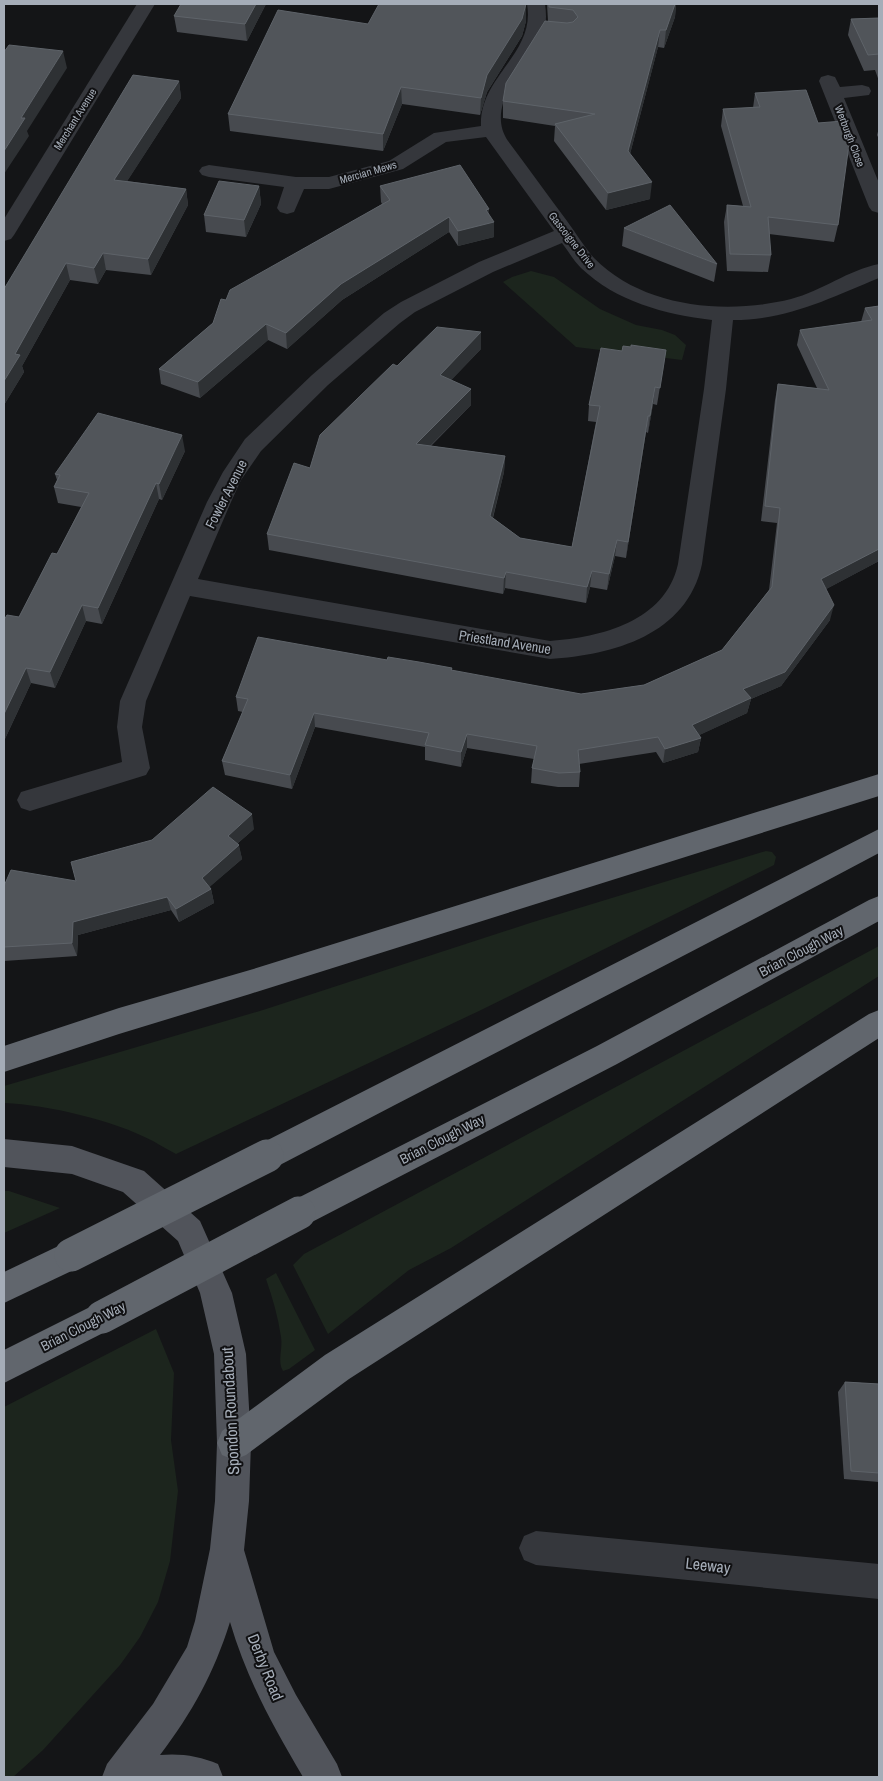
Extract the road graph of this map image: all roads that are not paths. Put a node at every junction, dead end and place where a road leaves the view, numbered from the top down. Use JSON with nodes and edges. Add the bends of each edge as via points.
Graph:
{"nodes":[{"id":1,"x":146,"y":4,"type":"edge"},
{"id":2,"x":536,"y":4,"type":"edge"},
{"id":3,"x":862,"y":91,"type":"dead end"},
{"id":4,"x":492,"y":130,"type":"junction"},
{"id":5,"x":209,"y":170,"type":"dead end"},
{"id":6,"x":296,"y":183,"type":"junction"},
{"id":7,"x":879,"y":207,"type":"edge"},
{"id":8,"x":287,"y":208,"type":"dead end"},
{"id":9,"x":566,"y":234,"type":"junction"},
{"id":10,"x":4,"y":235,"type":"edge"},
{"id":11,"x":879,"y":270,"type":"edge"},
{"id":12,"x":723,"y":313,"type":"junction"},
{"id":13,"x":184,"y":586,"type":"junction"},
{"id":14,"x":879,"y":785,"type":"edge"},
{"id":15,"x":30,"y":800,"type":"dead end"},
{"id":16,"x":879,"y":840,"type":"edge"},
{"id":17,"x":879,"y":908,"type":"edge"},
{"id":18,"x":879,"y":1023,"type":"edge"},
{"id":19,"x":4,"y":1059,"type":"edge"},
{"id":20,"x":4,"y":1153,"type":"edge"},
{"id":21,"x":4,"y":1288,"type":"edge"},
{"id":22,"x":4,"y":1367,"type":"edge"},
{"id":23,"x":234,"y":1443,"type":"junction"},
{"id":24,"x":536,"y":1548,"type":"dead end"},
{"id":25,"x":227,"y":1549,"type":"junction"},
{"id":26,"x":879,"y":1582,"type":"edge"},
{"id":27,"x":120,"y":1777,"type":"edge"},
{"id":28,"x":206,"y":1777,"type":"edge"},
{"id":29,"x":324,"y":1777,"type":"edge"}],
"edges":[{"from":1,"to":10,"type":"street","name":"Merchant Avenue"},
{"from":2,"to":4,"type":"street","via":[[539,20],[547,31],[533,40],[495,100],[491,113]]},
{"from":3,"to":7,"type":"street","name":"Werburgh Close","via":[[831,87]]},
{"from":4,"to":6,"type":"street","name":"Mercian Mews","via":[[441,137],[387,169],[329,184]]},
{"from":4,"to":9,"type":"street","name":"Gascoigne Drive"},
{"from":5,"to":6,"type":"street","name":"Mercian Mews"},
{"from":6,"to":8,"type":"street"},
{"from":9,"to":12,"type":"street","name":"Gascoigne Drive","via":[[591,266],[625,290],[671,306]]},
{"from":9,"to":13,"type":"street","name":"Fowler Avenue","via":[[502,260],[408,307],[372,333],[320,380],[241,461],[219,502]]},
{"from":11,"to":12,"type":"street","name":"Gascoigne Drive","via":[[798,304]]},
{"from":12,"to":13,"type":"street","name":"Priestland Avenue","via":[[720,362],[686,577],[666,608],[638,630],[603,644],[550,650]]},
{"from":13,"to":15,"type":"street","name":"Fowler Avenue","via":[[133,701],[130,742],[137,768]]},
{"from":14,"to":19,"type":"highway"},
{"from":16,"to":21,"type":"highway","bridge":true,"via":[[653,959]]},
{"from":17,"to":22,"type":"highway","name":"Brian Clough Way","bridge":true,"via":[[607,1055]]},
{"from":18,"to":23,"type":"highway","via":[[337,1367]]},
{"from":20,"to":23,"type":"main road","name":"Spondon Roundabout","via":[[72,1160],[133,1181],[189,1230],[216,1293],[230,1354]]},
{"from":23,"to":25,"type":"main road","name":"Spondon Roundabout"},
{"from":24,"to":26,"type":"street","name":"Leeway"},
{"from":25,"to":27,"type":"main road","name":"Spondon Roundabout","via":[[213,1620],[202,1655],[166,1717]]},
{"from":25,"to":29,"type":"main road","name":"Derby Road","via":[[258,1657],[282,1708]]},
{"from":27,"to":28,"type":"main road","via":[[173,1772]]}]}
